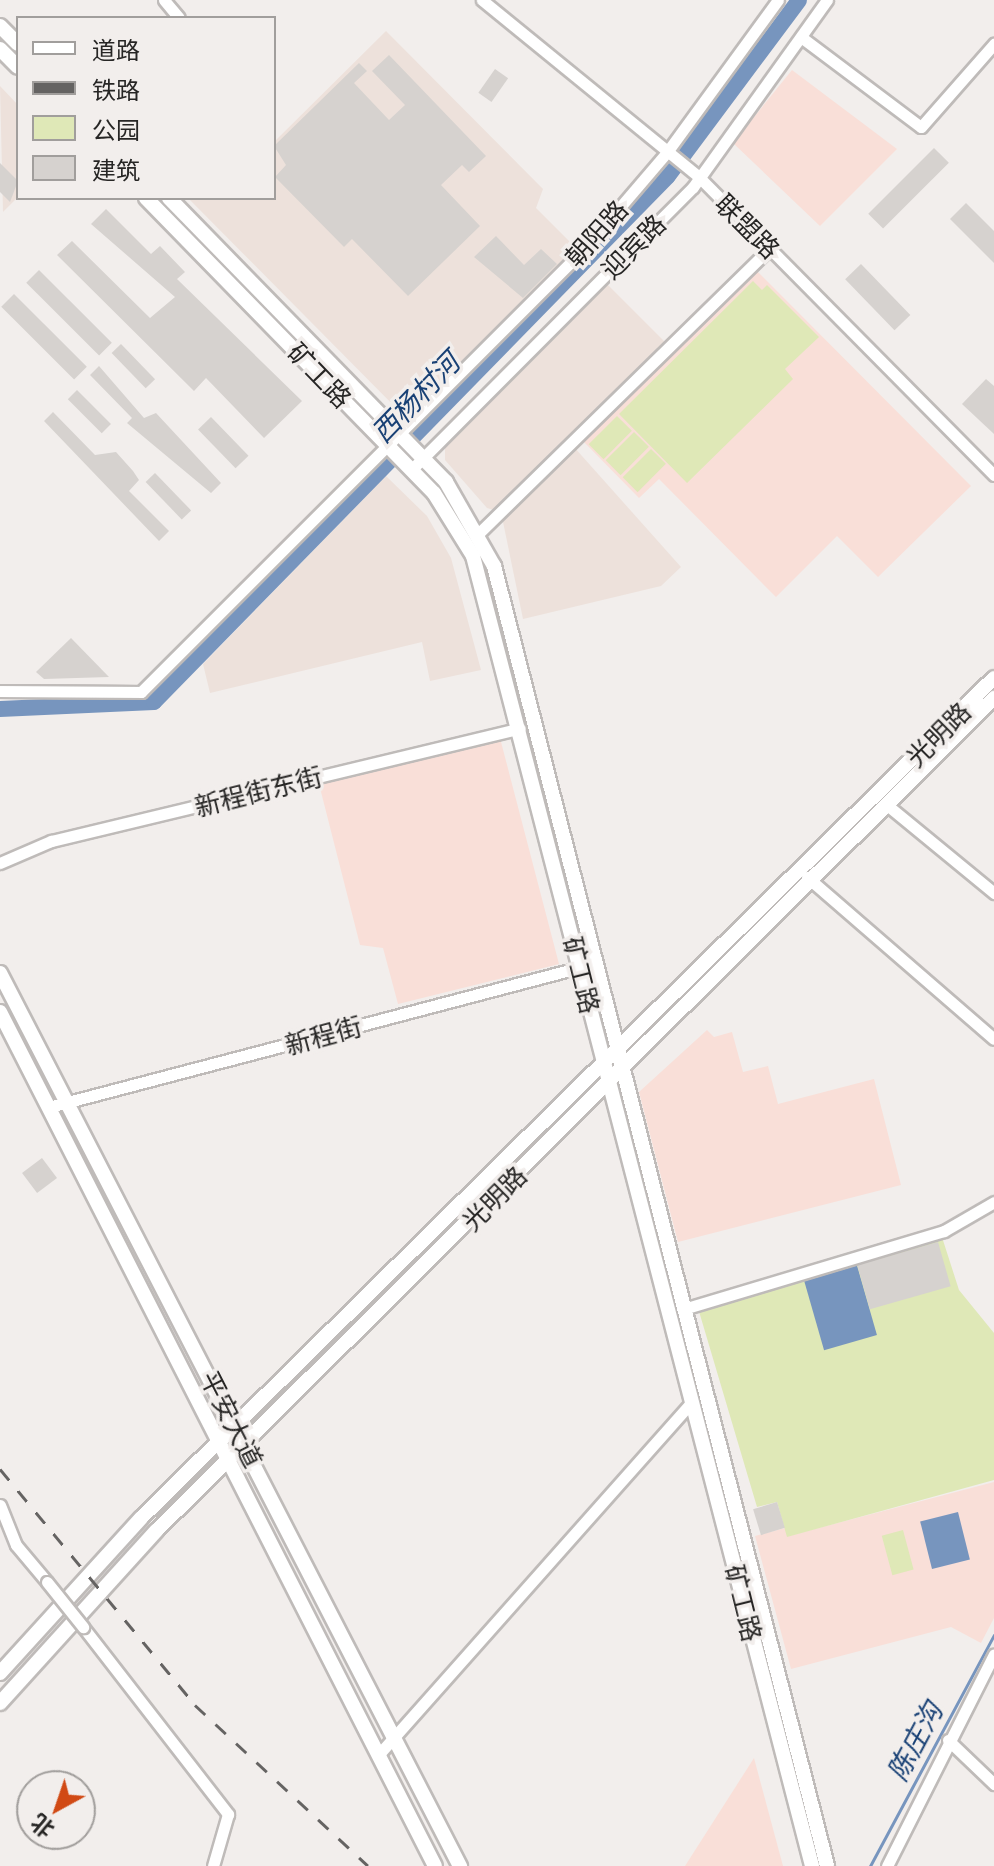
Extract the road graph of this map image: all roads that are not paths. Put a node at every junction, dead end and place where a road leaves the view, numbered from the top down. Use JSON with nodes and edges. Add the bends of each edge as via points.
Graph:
{"nodes":[{"id":1,"x":164,"y":0,"type":"edge"},
{"id":2,"x":482,"y":0,"type":"edge"},
{"id":3,"x":778,"y":0,"type":"edge"},
{"id":4,"x":827,"y":0,"type":"edge"},
{"id":5,"x":177,"y":16,"type":"edge"},
{"id":6,"x":0,"y":26,"type":"edge"},
{"id":7,"x":801,"y":37,"type":"junction"},
{"id":8,"x":16,"y":42,"type":"edge"},
{"id":9,"x":994,"y":44,"type":"edge"},
{"id":10,"x":0,"y":49,"type":"edge"},
{"id":11,"x":16,"y":65,"type":"edge"},
{"id":12,"x":669,"y":153,"type":"junction"},
{"id":13,"x":696,"y":175,"type":"junction"},
{"id":14,"x":148,"y":200,"type":"edge"},
{"id":15,"x":171,"y":200,"type":"edge"},
{"id":16,"x":770,"y":248,"type":"junction"},
{"id":17,"x":401,"y":434,"type":"junction"},
{"id":18,"x":389,"y":446,"type":"junction"},
{"id":19,"x":420,"y":454,"type":"junction"},
{"id":20,"x":408,"y":465,"type":"junction"},
{"id":21,"x":994,"y":475,"type":"edge"},
{"id":22,"x":480,"y":532,"type":"junction"},
{"id":23,"x":994,"y":678,"type":"edge"},
{"id":24,"x":0,"y":691,"type":"edge"},
{"id":25,"x":994,"y":698,"type":"edge"},
{"id":26,"x":520,"y":728,"type":"junction"},
{"id":27,"x":887,"y":805,"type":"junction"},
{"id":28,"x":0,"y":863,"type":"edge"},
{"id":29,"x":806,"y":876,"type":"junction"},
{"id":30,"x":994,"y":893,"type":"edge"},
{"id":31,"x":597,"y":963,"type":"junction"},
{"id":32,"x":580,"y":967,"type":"junction"},
{"id":33,"x":0,"y":973,"type":"edge"},
{"id":34,"x":0,"y":1012,"type":"edge"},
{"id":35,"x":994,"y":1039,"type":"edge"},
{"id":36,"x":618,"y":1046,"type":"junction"},
{"id":37,"x":603,"y":1061,"type":"junction"},
{"id":38,"x":624,"y":1068,"type":"junction"},
{"id":39,"x":609,"y":1083,"type":"junction"},
{"id":40,"x":67,"y":1102,"type":"junction"},
{"id":41,"x":49,"y":1107,"type":"junction"},
{"id":42,"x":994,"y":1202,"type":"edge"},
{"id":43,"x":687,"y":1308,"type":"junction"},
{"id":44,"x":692,"y":1401,"type":"junction"},
{"id":45,"x":235,"y":1424,"type":"junction"},
{"id":46,"x":221,"y":1438,"type":"junction"},
{"id":47,"x":245,"y":1444,"type":"junction"},
{"id":48,"x":231,"y":1458,"type":"junction"},
{"id":49,"x":0,"y":1505,"type":"edge"},
{"id":50,"x":994,"y":1654,"type":"edge"},
{"id":51,"x":0,"y":1673,"type":"edge"},
{"id":52,"x":0,"y":1703,"type":"edge"},
{"id":53,"x":392,"y":1739,"type":"junction"},
{"id":54,"x":948,"y":1740,"type":"junction"},
{"id":55,"x":380,"y":1753,"type":"junction"},
{"id":56,"x":994,"y":1784,"type":"edge"},
{"id":57,"x":213,"y":1866,"type":"edge"},
{"id":58,"x":435,"y":1866,"type":"edge"},
{"id":59,"x":460,"y":1866,"type":"edge"},
{"id":60,"x":812,"y":1866,"type":"edge"},
{"id":61,"x":827,"y":1866,"type":"edge"},
{"id":62,"x":887,"y":1866,"type":"edge"}],
"edges":[{"from":1,"to":5,"type":"street"},
{"from":2,"to":12,"type":"street","name":"联盟路"},
{"from":3,"to":12,"type":"street","name":"朝阳路"},
{"from":4,"to":7,"type":"street","name":"迎宾路"},
{"from":6,"to":8,"type":"main road"},
{"from":7,"to":9,"type":"street","via":[[921,127]]},
{"from":7,"to":13,"type":"street","name":"迎宾路"},
{"from":10,"to":11,"type":"main road"},
{"from":12,"to":13,"type":"street","name":"联盟路"},
{"from":12,"to":17,"type":"street","name":"朝阳路","via":[[586,247]]},
{"from":13,"to":16,"type":"street","name":"联盟路"},
{"from":13,"to":19,"type":"street","name":"迎宾路"},
{"from":14,"to":18,"type":"main road","name":"矿工路"},
{"from":15,"to":17,"type":"main road","name":"矿工路"},
{"from":16,"to":21,"type":"street","name":"联盟路"},
{"from":16,"to":22,"type":"street"},
{"from":17,"to":18,"type":"street","name":"朝阳路"},
{"from":17,"to":19,"type":"main road","name":"矿工路"},
{"from":18,"to":20,"type":"main road","name":"矿工路"},
{"from":18,"to":24,"type":"street","name":"朝阳路","via":[[141,692]]},
{"from":19,"to":20,"type":"street","name":"迎宾路"},
{"from":19,"to":22,"type":"main road","name":"矿工路"},
{"from":20,"to":26,"type":"main road","name":"矿工路","via":[[473,556]]},
{"from":22,"to":31,"type":"main road","name":"矿工路","via":[[503,594]]},
{"from":23,"to":29,"type":"main road","name":"光明路"},
{"from":25,"to":27,"type":"main road","name":"光明路"},
{"from":26,"to":28,"type":"street","name":"新程街东街","via":[[51,841]]},
{"from":26,"to":32,"type":"main road","name":"矿工路"},
{"from":27,"to":29,"type":"main road","name":"光明路"},
{"from":27,"to":30,"type":"street"},
{"from":29,"to":35,"type":"street"},
{"from":29,"to":36,"type":"main road","name":"光明路"},
{"from":29,"to":38,"type":"main road","name":"光明路"},
{"from":31,"to":32,"type":"street","name":"新程街"},
{"from":31,"to":36,"type":"main road","name":"矿工路"},
{"from":32,"to":37,"type":"main road","name":"矿工路"},
{"from":32,"to":40,"type":"street","name":"新程街"},
{"from":33,"to":40,"type":"main road","name":"平安大道"},
{"from":34,"to":41,"type":"main road","name":"平安大道"},
{"from":36,"to":37,"type":"main road","name":"光明路"},
{"from":36,"to":38,"type":"main road","name":"矿工路"},
{"from":37,"to":39,"type":"main road","name":"矿工路"},
{"from":37,"to":45,"type":"main road","name":"光明路"},
{"from":38,"to":39,"type":"main road","name":"光明路"},
{"from":38,"to":43,"type":"main road","name":"矿工路"},
{"from":39,"to":44,"type":"main road","name":"矿工路"},
{"from":39,"to":47,"type":"main road","name":"光明路"},
{"from":40,"to":41,"type":"street","name":"新程街"},
{"from":40,"to":45,"type":"main road","name":"平安大道"},
{"from":41,"to":46,"type":"main road","name":"平安大道"},
{"from":42,"to":43,"type":"street","via":[[944,1231]]},
{"from":43,"to":61,"type":"main road","name":"矿工路"},
{"from":44,"to":53,"type":"street"},
{"from":44,"to":60,"type":"main road","name":"矿工路"},
{"from":45,"to":46,"type":"main road","name":"光明路"},
{"from":45,"to":47,"type":"main road","name":"平安大道"},
{"from":46,"to":48,"type":"main road","name":"平安大道"},
{"from":46,"to":51,"type":"main road","name":"光明路"},
{"from":47,"to":48,"type":"main road","name":"光明路"},
{"from":47,"to":53,"type":"main road","name":"平安大道"},
{"from":48,"to":52,"type":"main road","name":"光明路"},
{"from":48,"to":55,"type":"main road","name":"平安大道"},
{"from":49,"to":57,"type":"street","bridge":true,"via":[[16,1545],[228,1814]]},
{"from":50,"to":54,"type":"street"},
{"from":53,"to":55,"type":"street"},
{"from":53,"to":59,"type":"main road","name":"平安大道"},
{"from":54,"to":56,"type":"street"},
{"from":54,"to":62,"type":"street"},
{"from":55,"to":58,"type":"main road","name":"平安大道"}]}
